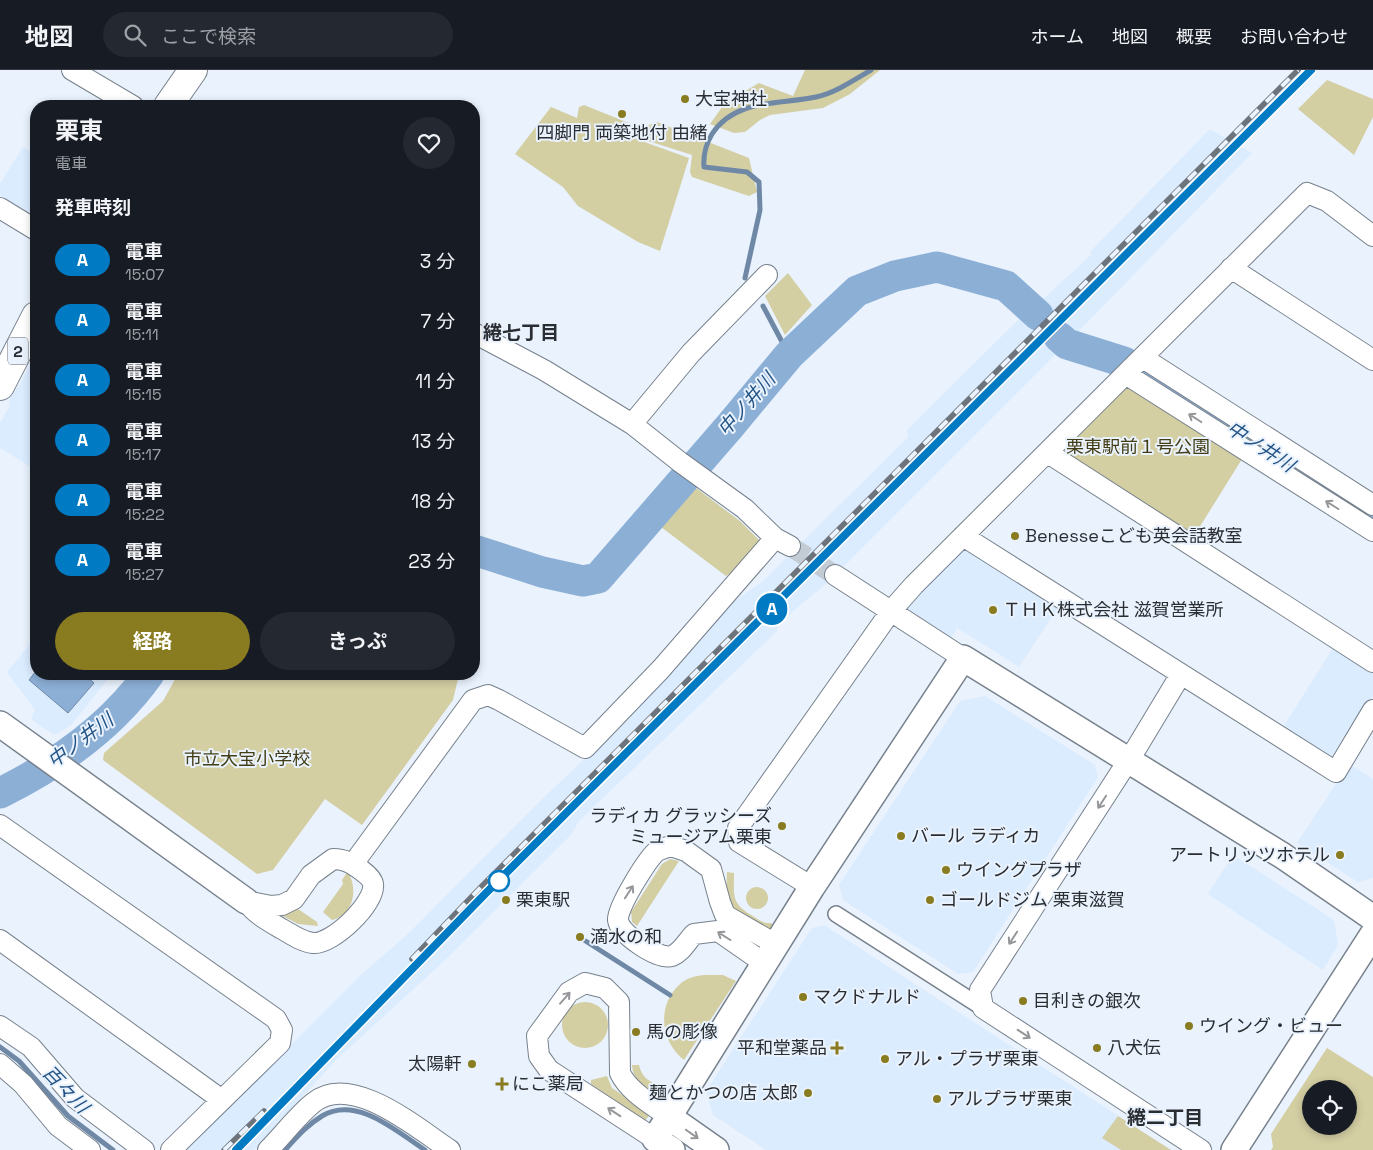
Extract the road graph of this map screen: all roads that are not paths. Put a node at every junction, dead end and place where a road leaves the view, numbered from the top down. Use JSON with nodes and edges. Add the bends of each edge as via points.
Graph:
{"nodes":[{"id":1,"x":72,"y":70,"type":"edge"},
{"id":2,"x":194,"y":70,"type":"edge"},
{"id":3,"x":123,"y":100,"type":"edge"},
{"id":4,"x":172,"y":100,"type":"edge"},
{"id":5,"x":0,"y":208,"type":"edge"},
{"id":6,"x":30,"y":226,"type":"edge"},
{"id":7,"x":1373,"y":236,"type":"edge"},
{"id":8,"x":1231,"y":268,"type":"junction"},
{"id":9,"x":767,"y":275,"type":"dead end"},
{"id":10,"x":30,"y":328,"type":"edge"},
{"id":11,"x":480,"y":336,"type":"edge"},
{"id":12,"x":1143,"y":358,"type":"junction"},
{"id":13,"x":1373,"y":360,"type":"edge"},
{"id":14,"x":1127,"y":375,"type":"junction"},
{"id":15,"x":0,"y":386,"type":"edge"},
{"id":16,"x":632,"y":424,"type":"junction"},
{"id":17,"x":1048,"y":453,"type":"junction"},
{"id":18,"x":1373,"y":504,"type":"edge"},
{"id":19,"x":1373,"y":531,"type":"edge"},
{"id":20,"x":963,"y":536,"type":"junction"},
{"id":21,"x":835,"y":575,"type":"tunnel mouth"},
{"id":22,"x":891,"y":611,"type":"junction"},
{"id":23,"x":963,"y":658,"type":"junction"},
{"id":24,"x":1373,"y":662,"type":"edge"},
{"id":25,"x":1181,"y":674,"type":"junction"},
{"id":26,"x":1373,"y":710,"type":"edge"},
{"id":27,"x":0,"y":724,"type":"edge"},
{"id":28,"x":1128,"y":761,"type":"junction"},
{"id":29,"x":0,"y":825,"type":"edge"},
{"id":30,"x":353,"y":864,"type":"junction"},
{"id":31,"x":812,"y":887,"type":"junction"},
{"id":32,"x":246,"y":901,"type":"junction"},
{"id":33,"x":836,"y":914,"type":"dead end"},
{"id":34,"x":1373,"y":918,"type":"edge"},
{"id":35,"x":1373,"y":934,"type":"edge"},
{"id":36,"x":2,"y":946,"type":"edge"},
{"id":37,"x":771,"y":954,"type":"junction"},
{"id":38,"x":983,"y":1008,"type":"junction"},
{"id":39,"x":0,"y":1026,"type":"edge"},
{"id":40,"x":0,"y":1064,"type":"edge"},
{"id":41,"x":222,"y":1100,"type":"junction"},
{"id":42,"x":669,"y":1117,"type":"junction"},
{"id":43,"x":663,"y":1144,"type":"edge"},
{"id":44,"x":90,"y":1150,"type":"edge"},
{"id":45,"x":144,"y":1150,"type":"edge"},
{"id":46,"x":172,"y":1150,"type":"edge"},
{"id":47,"x":268,"y":1150,"type":"edge"},
{"id":48,"x":450,"y":1150,"type":"edge"},
{"id":49,"x":716,"y":1150,"type":"edge"},
{"id":50,"x":1201,"y":1150,"type":"edge"},
{"id":51,"x":1234,"y":1150,"type":"edge"}],
"edges":[{"from":1,"to":3,"type":"street"},
{"from":2,"to":4,"type":"main road"},
{"from":5,"to":6,"type":"street"},
{"from":7,"to":8,"type":"street","via":[[1327,201],[1307,193]]},
{"from":8,"to":12,"type":"street"},
{"from":8,"to":13,"type":"street"},
{"from":9,"to":16,"type":"street","via":[[691,353]]},
{"from":10,"to":15,"type":"main road","number":"2"},
{"from":11,"to":16,"type":"street","via":[[544,370]]},
{"from":12,"to":14,"type":"street"},
{"from":12,"to":18,"type":"street"},
{"from":14,"to":17,"type":"street"},
{"from":19,"to":14,"type":"street","one_way":true},
{"from":16,"to":30,"type":"street","via":[[745,509],[782,542],[586,748],[488,695],[473,700]]},
{"from":17,"to":20,"type":"street"},
{"from":17,"to":24,"type":"street"},
{"from":20,"to":22,"type":"street"},
{"from":20,"to":25,"type":"street"},
{"from":21,"to":22,"type":"street"},
{"from":22,"to":23,"type":"street"},
{"from":22,"to":31,"type":"street","via":[[738,828],[739,842]]},
{"from":23,"to":28,"type":"street"},
{"from":23,"to":31,"type":"street"},
{"from":25,"to":26,"type":"street","via":[[1336,772]]},
{"from":25,"to":28,"type":"street"},
{"from":27,"to":32,"type":"street"},
{"from":28,"to":34,"type":"street","via":[[1283,856]]},
{"from":28,"to":38,"type":"street","one_way":true,"via":[[986,979],[980,990]]},
{"from":29,"to":41,"type":"street","via":[[276,1019],[282,1030],[280,1043]]},
{"from":30,"to":32,"type":"street","via":[[333,859],[312,875],[294,899],[282,905]]},
{"from":30,"to":32,"type":"street","via":[[373,883],[372,892],[361,910],[327,940],[314,944],[302,940],[262,917]]},
{"from":31,"to":37,"type":"street"},
{"from":33,"to":38,"type":"street"},
{"from":35,"to":51,"type":"street"},
{"from":36,"to":41,"type":"street"},
{"from":37,"to":37,"type":"street","one_way":true,"via":[[718,931],[694,934],[679,952],[670,957],[654,953],[628,935],[618,921],[619,909],[656,852],[671,846],[686,851],[711,869],[726,915]]},
{"from":37,"to":42,"type":"street"},
{"from":38,"to":50,"type":"street","one_way":true},
{"from":39,"to":45,"type":"street","via":[[31,1048],[75,1098]]},
{"from":40,"to":44,"type":"street","via":[[23,1084],[58,1126]]},
{"from":41,"to":46,"type":"street"},
{"from":42,"to":43,"type":"street"},
{"from":43,"to":42,"type":"street","one_way":true,"via":[[549,1070],[539,1056],[537,1036],[569,992],[585,983],[605,988],[619,1002],[620,1073],[641,1096]]},
{"from":42,"to":49,"type":"street","one_way":true},
{"from":47,"to":48,"type":"street","via":[[314,1102],[342,1093],[360,1095],[377,1103]]}]}
